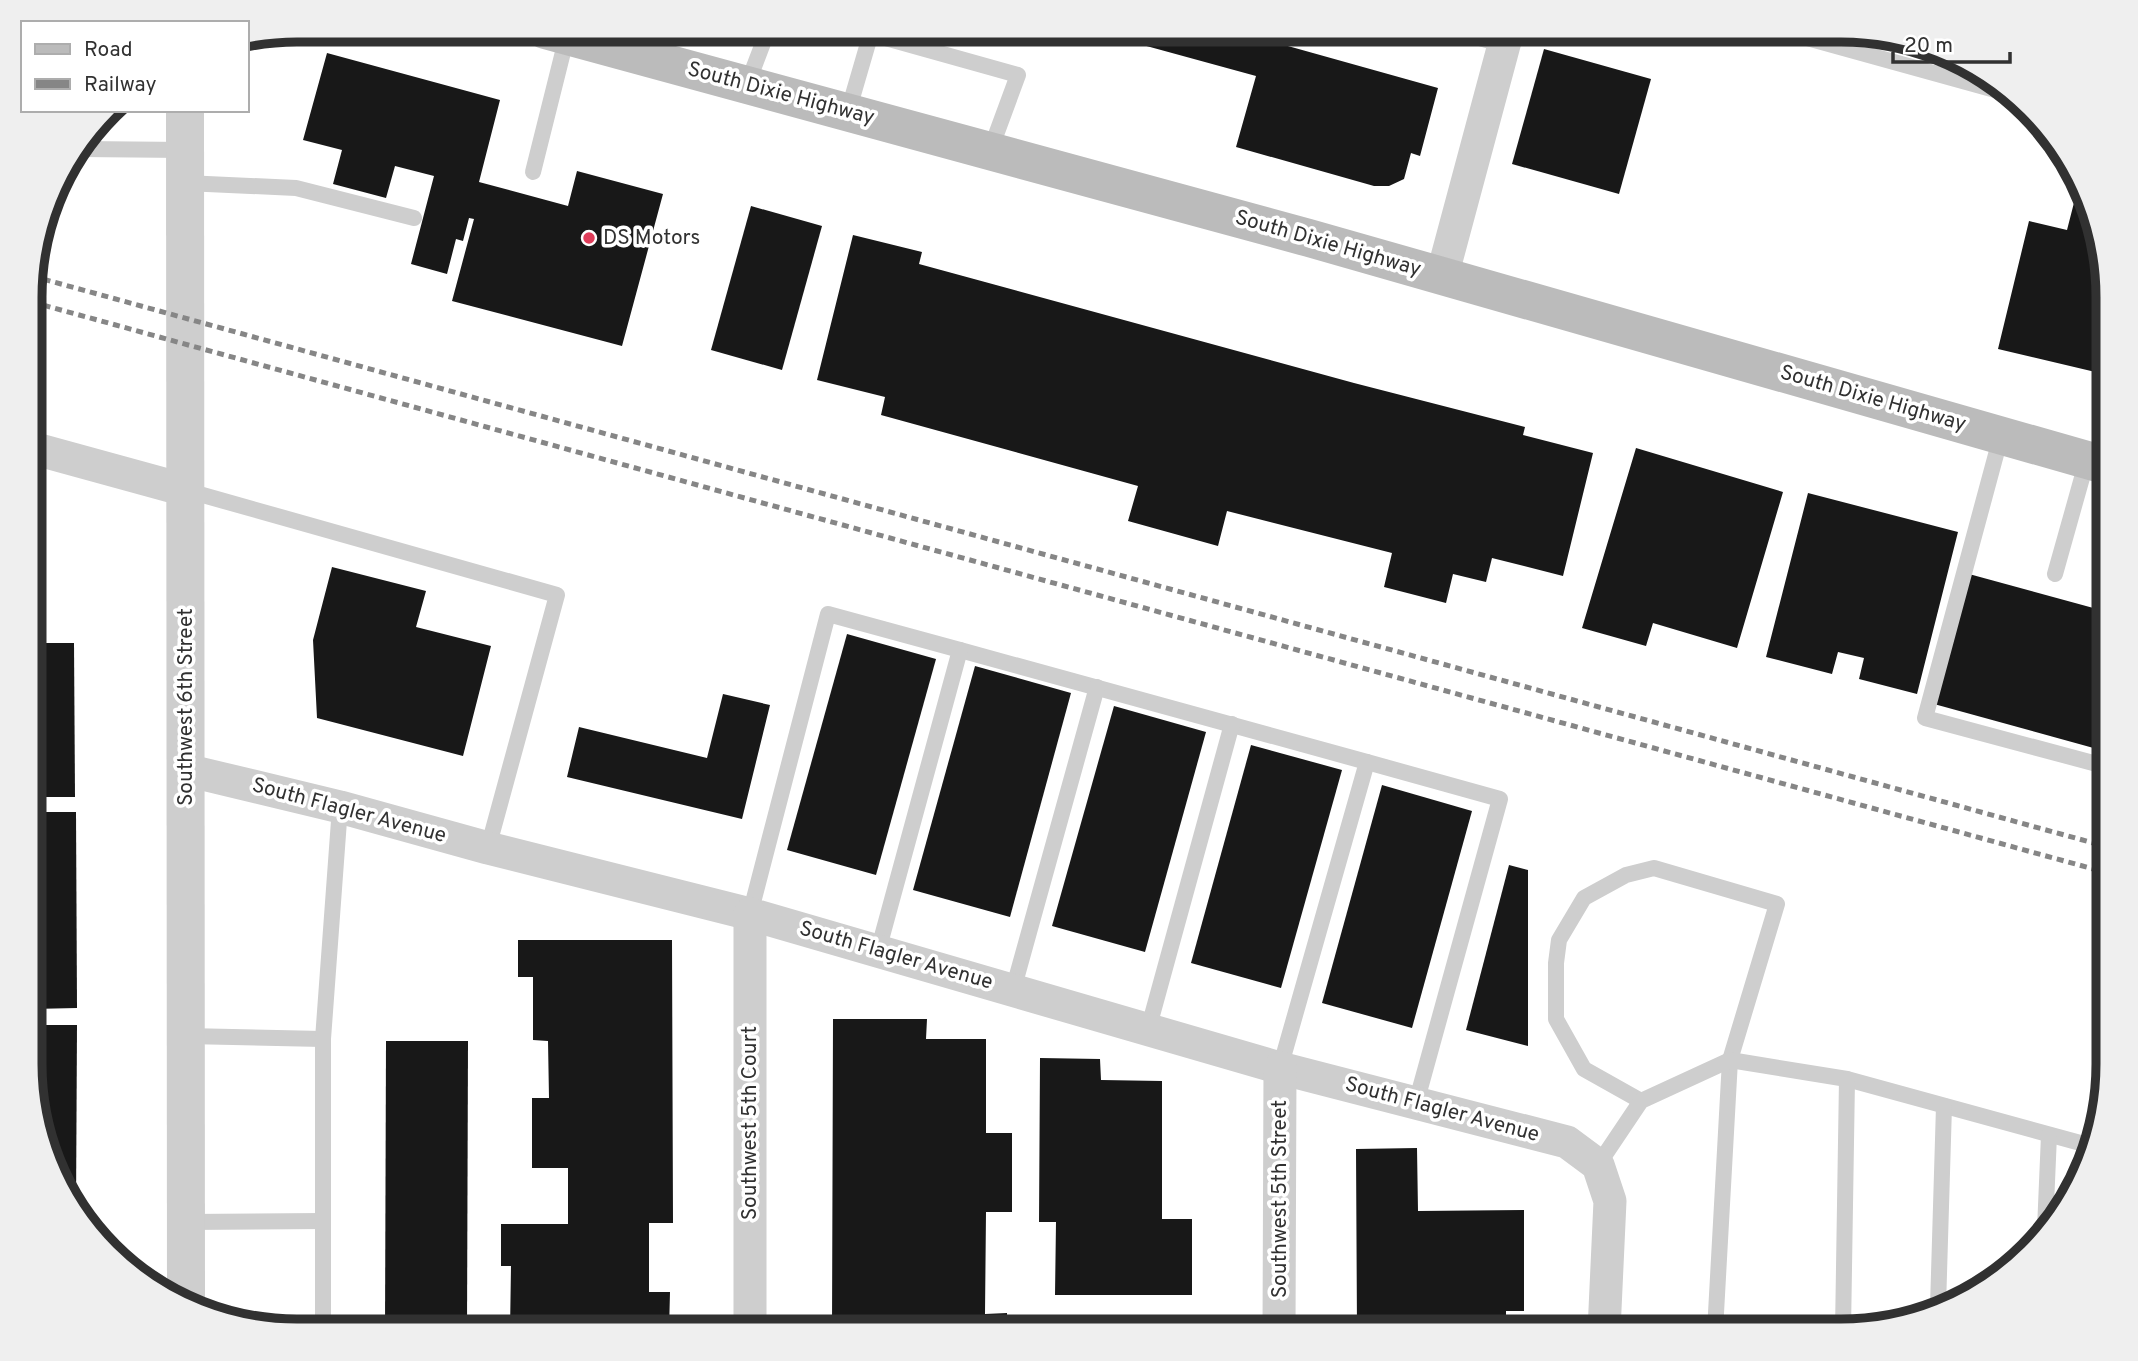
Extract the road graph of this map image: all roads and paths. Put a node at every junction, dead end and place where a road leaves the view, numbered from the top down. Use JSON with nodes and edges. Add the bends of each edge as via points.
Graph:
{"nodes":[{"id":1,"x":555,"y":42,"type":"edge"},
{"id":2,"x":589,"y":42,"type":"edge"},
{"id":3,"x":763,"y":42,"type":"edge"},
{"id":4,"x":862,"y":42,"type":"edge"},
{"id":5,"x":900,"y":42,"type":"edge"},
{"id":6,"x":1505,"y":42,"type":"edge"},
{"id":7,"x":1821,"y":42,"type":"edge"},
{"id":8,"x":747,"y":85,"type":"junction"},
{"id":9,"x":1985,"y":87,"type":"edge"},
{"id":10,"x":185,"y":112,"type":"edge"},
{"id":11,"x":848,"y":112,"type":"junction"},
{"id":12,"x":89,"y":151,"type":"edge"},
{"id":13,"x":990,"y":151,"type":"junction"},
{"id":14,"x":185,"y":167,"type":"junction"},
{"id":15,"x":533,"y":172,"type":"dead end"},
{"id":16,"x":415,"y":218,"type":"dead end"},
{"id":17,"x":1442,"y":276,"type":"junction"},
{"id":18,"x":2001,"y":436,"type":"junction"},
{"id":19,"x":42,"y":452,"type":"edge"},
{"id":20,"x":2096,"y":463,"type":"edge"},
{"id":21,"x":2096,"y":466,"type":"edge"},
{"id":22,"x":185,"y":489,"type":"junction"},
{"id":23,"x":2055,"y":574,"type":"dead end"},
{"id":24,"x":960,"y":650,"type":"junction"},
{"id":25,"x":1097,"y":687,"type":"junction"},
{"id":26,"x":1232,"y":724,"type":"junction"},
{"id":27,"x":1367,"y":762,"type":"junction"},
{"id":28,"x":2096,"y":764,"type":"edge"},
{"id":29,"x":186,"y":770,"type":"junction"},
{"id":30,"x":341,"y":807,"type":"junction"},
{"id":31,"x":488,"y":848,"type":"junction"},
{"id":32,"x":750,"y":914,"type":"junction"},
{"id":33,"x":878,"y":951,"type":"junction"},
{"id":34,"x":1013,"y":990,"type":"junction"},
{"id":35,"x":1148,"y":1030,"type":"junction"},
{"id":36,"x":186,"y":1036,"type":"junction"},
{"id":37,"x":323,"y":1039,"type":"junction"},
{"id":38,"x":1730,"y":1060,"type":"junction"},
{"id":39,"x":1280,"y":1068,"type":"junction"},
{"id":40,"x":1847,"y":1079,"type":"junction"},
{"id":41,"x":1641,"y":1101,"type":"junction"},
{"id":42,"x":1416,"y":1103,"type":"junction"},
{"id":43,"x":1944,"y":1106,"type":"junction"},
{"id":44,"x":2049,"y":1135,"type":"junction"},
{"id":45,"x":2083,"y":1144,"type":"edge"},
{"id":46,"x":1598,"y":1165,"type":"junction"},
{"id":47,"x":2046,"y":1215,"type":"edge"},
{"id":48,"x":323,"y":1221,"type":"junction"},
{"id":49,"x":186,"y":1222,"type":"junction"},
{"id":50,"x":186,"y":1294,"type":"edge"},
{"id":51,"x":1938,"y":1300,"type":"edge"},
{"id":52,"x":323,"y":1319,"type":"edge"},
{"id":53,"x":750,"y":1319,"type":"edge"},
{"id":54,"x":1279,"y":1319,"type":"edge"},
{"id":55,"x":1605,"y":1319,"type":"edge"},
{"id":56,"x":1716,"y":1319,"type":"edge"},
{"id":57,"x":1843,"y":1319,"type":"edge"}],
"edges":[{"from":1,"to":15,"type":"lane"},
{"from":2,"to":8,"type":"main road","name":"South Dixie Highway"},
{"from":3,"to":8,"type":"lane"},
{"from":4,"to":11,"type":"lane"},
{"from":5,"to":13,"type":"lane","via":[[1018,75]]},
{"from":6,"to":17,"type":"street"},
{"from":7,"to":9,"type":"lane"},
{"from":8,"to":11,"type":"main road","name":"South Dixie Highway"},
{"from":10,"to":14,"type":"street","name":"Southwest 6th Street"},
{"from":11,"to":13,"type":"main road","name":"South Dixie Highway"},
{"from":12,"to":14,"type":"lane"},
{"from":13,"to":17,"type":"main road","name":"South Dixie Highway"},
{"from":14,"to":16,"type":"lane","via":[[296,188]]},
{"from":14,"to":22,"type":"street","name":"Southwest 6th Street"},
{"from":17,"to":18,"type":"main road","name":"South Dixie Highway"},
{"from":18,"to":20,"type":"main road","name":"South Dixie Highway"},
{"from":18,"to":28,"type":"lane","via":[[1925,718]]},
{"from":19,"to":22,"type":"street"},
{"from":21,"to":23,"type":"lane"},
{"from":22,"to":29,"type":"street","name":"Southwest 6th Street"},
{"from":22,"to":31,"type":"lane","via":[[557,594]]},
{"from":24,"to":25,"type":"lane"},
{"from":24,"to":32,"type":"lane","via":[[828,614]]},
{"from":24,"to":33,"type":"lane"},
{"from":25,"to":26,"type":"lane"},
{"from":25,"to":34,"type":"lane"},
{"from":26,"to":27,"type":"lane"},
{"from":26,"to":35,"type":"lane"},
{"from":27,"to":39,"type":"lane"},
{"from":27,"to":42,"type":"lane","via":[[1500,799]]},
{"from":29,"to":30,"type":"street","name":"South Flagler Avenue"},
{"from":29,"to":36,"type":"street","name":"Southwest 6th Street"},
{"from":30,"to":31,"type":"street","name":"South Flagler Avenue"},
{"from":30,"to":37,"type":"lane"},
{"from":31,"to":32,"type":"street","name":"South Flagler Avenue"},
{"from":32,"to":33,"type":"street","name":"South Flagler Avenue"},
{"from":32,"to":53,"type":"street","name":"Southwest 5th Court"},
{"from":33,"to":34,"type":"street","name":"South Flagler Avenue"},
{"from":34,"to":35,"type":"street","name":"South Flagler Avenue"},
{"from":35,"to":39,"type":"street","name":"South Flagler Avenue"},
{"from":36,"to":37,"type":"lane"},
{"from":36,"to":49,"type":"street","name":"Southwest 6th Street"},
{"from":37,"to":48,"type":"lane"},
{"from":38,"to":40,"type":"lane"},
{"from":38,"to":41,"type":"lane"},
{"from":38,"to":41,"type":"lane","via":[[1777,904],[1654,868],[1626,875],[1584,898],[1559,940],[1556,1019],[1584,1069]]},
{"from":38,"to":56,"type":"lane"},
{"from":39,"to":42,"type":"street","name":"South Flagler Avenue"},
{"from":39,"to":54,"type":"street","name":"Southwest 5th Street"},
{"from":40,"to":43,"type":"lane"},
{"from":40,"to":57,"type":"lane"},
{"from":41,"to":46,"type":"lane"},
{"from":42,"to":46,"type":"street","name":"South Flagler Avenue","via":[[1567,1142]]},
{"from":43,"to":44,"type":"lane"},
{"from":43,"to":51,"type":"lane"},
{"from":44,"to":45,"type":"lane"},
{"from":44,"to":47,"type":"lane"},
{"from":46,"to":55,"type":"street","via":[[1610,1201]]},
{"from":48,"to":49,"type":"lane"},
{"from":48,"to":52,"type":"lane"},
{"from":49,"to":50,"type":"street","name":"Southwest 6th Street"}]}
